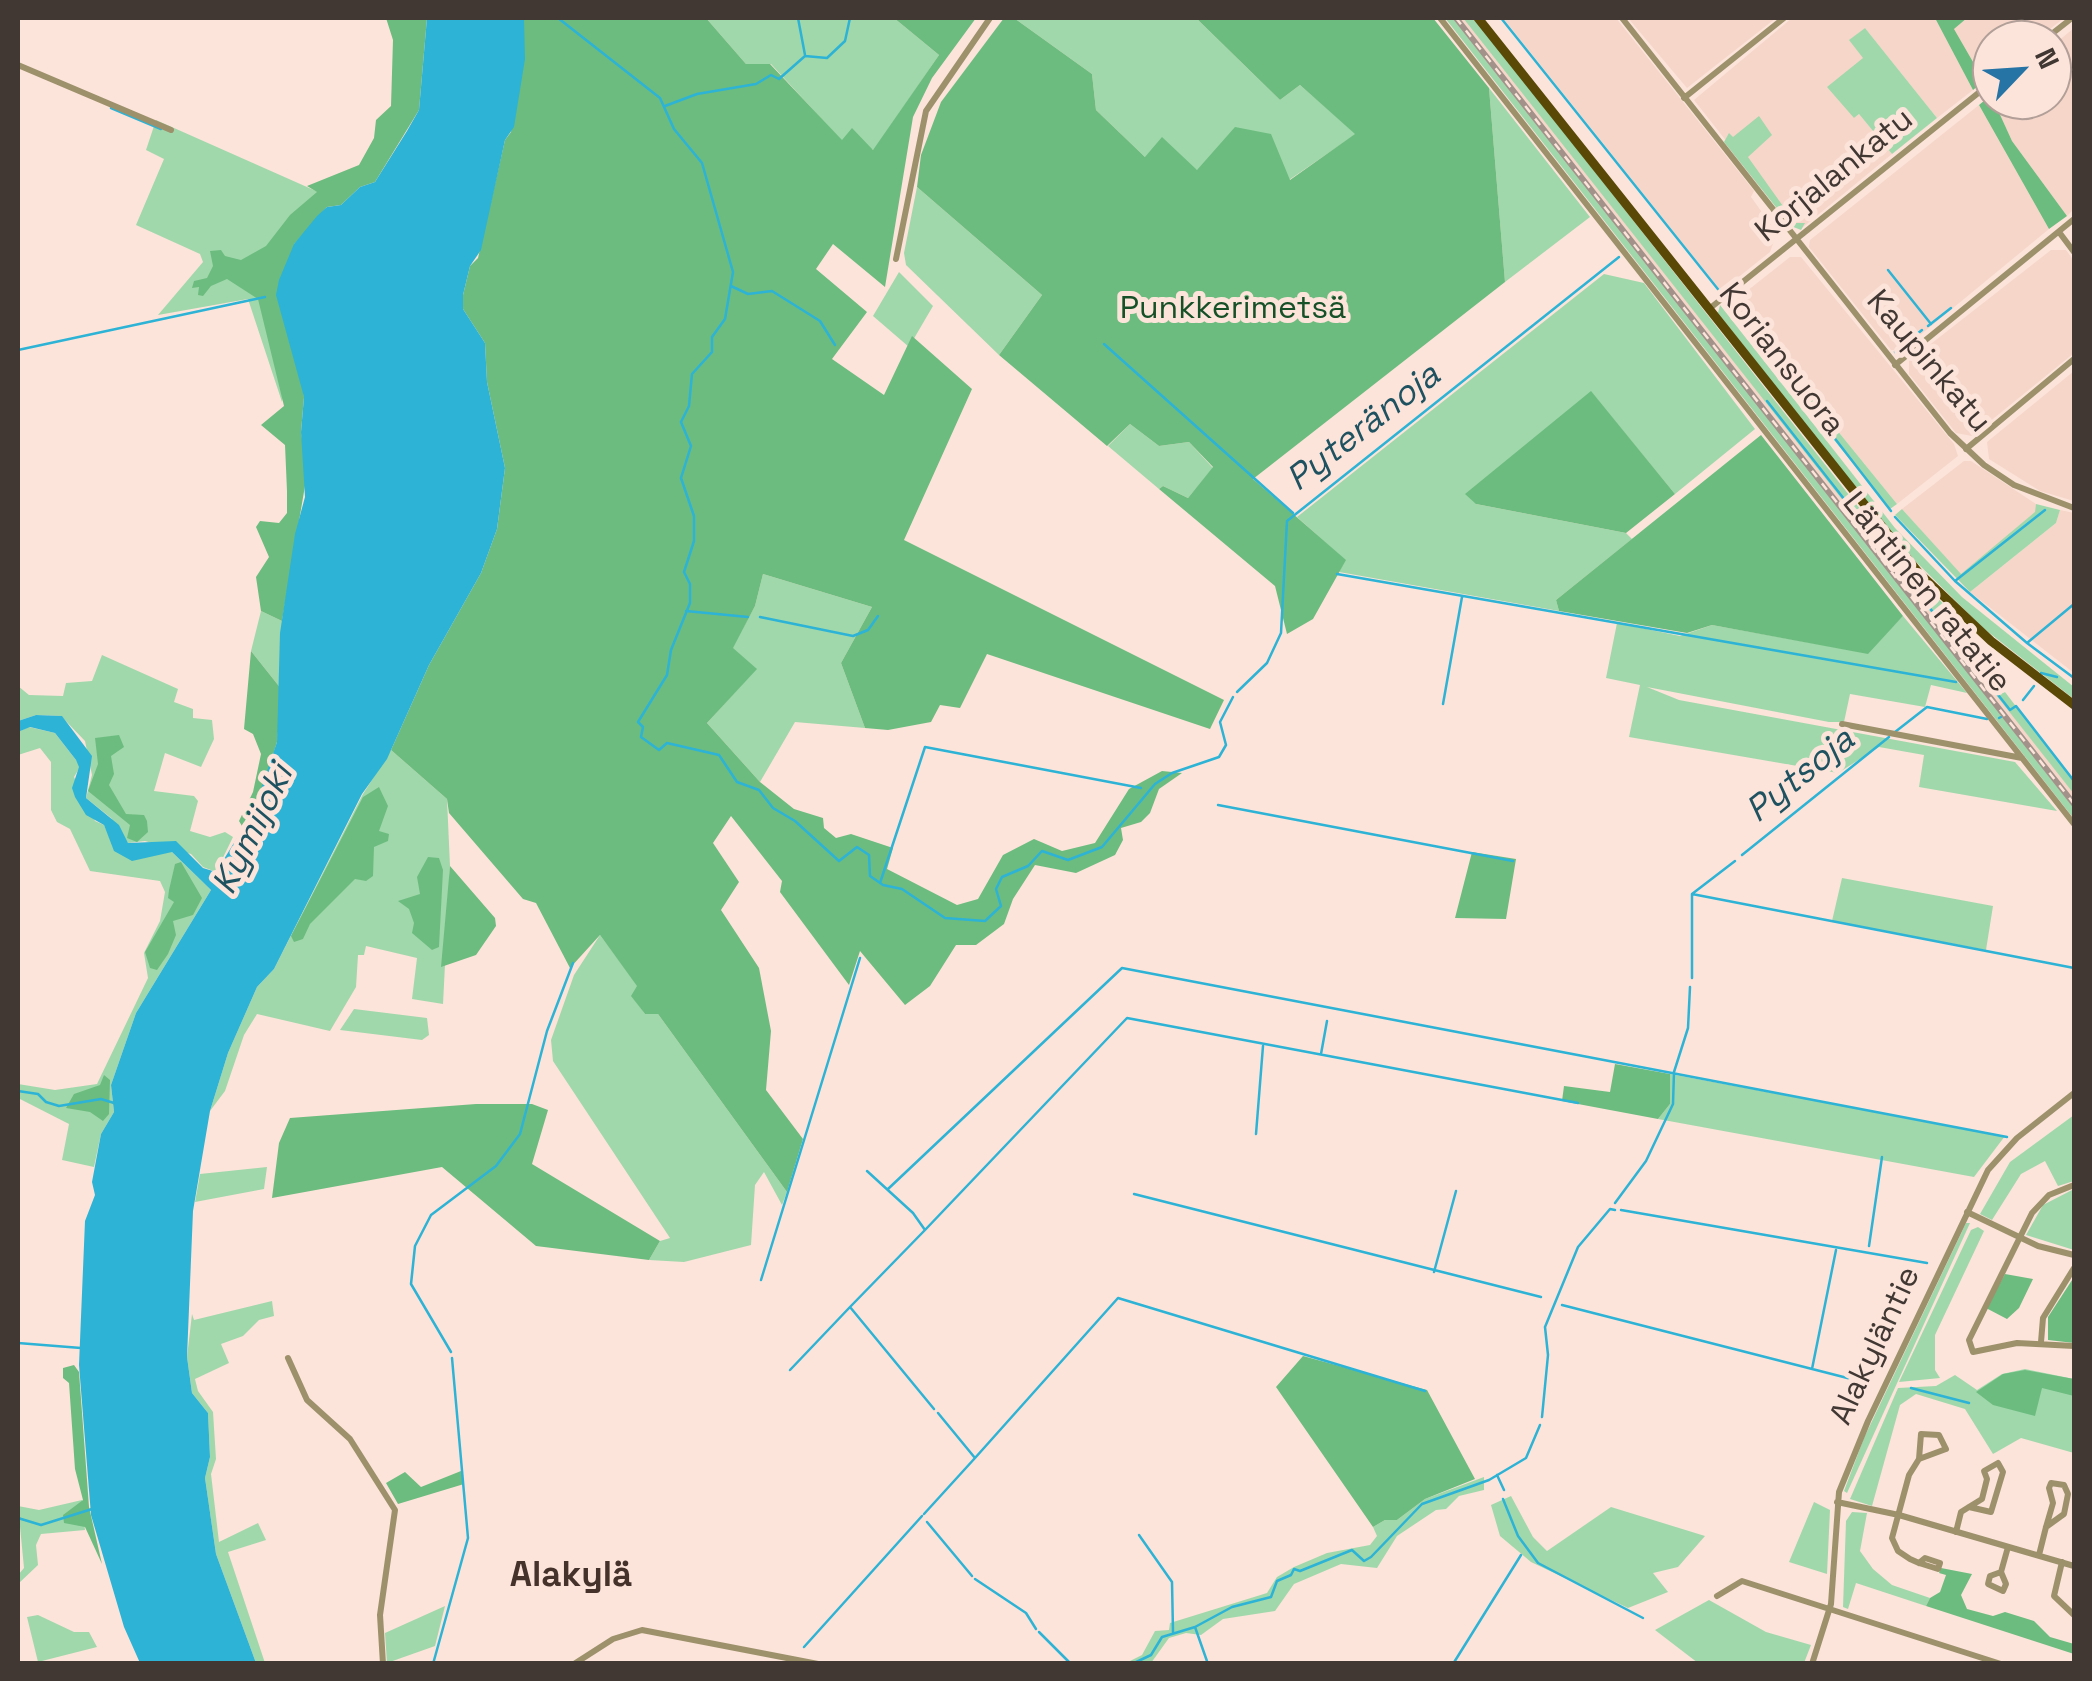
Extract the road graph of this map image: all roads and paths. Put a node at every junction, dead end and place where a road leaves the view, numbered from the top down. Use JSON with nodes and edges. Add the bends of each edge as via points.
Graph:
{"nodes":[{"id":1,"x":990,"y":18,"type":"edge"},
{"id":2,"x":1440,"y":18,"type":"edge"},
{"id":3,"x":1478,"y":18,"type":"edge"},
{"id":4,"x":1622,"y":18,"type":"edge"},
{"id":5,"x":1784,"y":18,"type":"edge"},
{"id":6,"x":18,"y":65,"type":"edge"},
{"id":7,"x":1684,"y":98,"type":"junction"},
{"id":8,"x":1972,"y":98,"type":"edge"},
{"id":9,"x":171,"y":130,"type":"dead end"},
{"id":10,"x":2074,"y":220,"type":"edge"},
{"id":11,"x":2059,"y":232,"type":"junction"},
{"id":12,"x":1796,"y":239,"type":"junction"},
{"id":13,"x":2074,"y":252,"type":"edge"},
{"id":14,"x":896,"y":258,"type":"dead end"},
{"id":15,"x":1709,"y":309,"type":"junction"},
{"id":16,"x":2074,"y":359,"type":"edge"},
{"id":17,"x":1895,"y":364,"type":"junction"},
{"id":18,"x":1966,"y":449,"type":"junction"},
{"id":19,"x":2074,"y":508,"type":"edge"},
{"id":20,"x":2074,"y":705,"type":"edge"},
{"id":21,"x":1842,"y":724,"type":"dead end"},
{"id":22,"x":2023,"y":758,"type":"junction"},
{"id":23,"x":2074,"y":824,"type":"edge"},
{"id":24,"x":2074,"y":1094,"type":"edge"},
{"id":25,"x":2074,"y":1185,"type":"edge"},
{"id":26,"x":1967,"y":1212,"type":"junction"},
{"id":27,"x":2019,"y":1238,"type":"junction"},
{"id":28,"x":2074,"y":1255,"type":"edge"},
{"id":29,"x":2074,"y":1268,"type":"edge"},
{"id":30,"x":2041,"y":1342,"type":"junction"},
{"id":31,"x":2074,"y":1346,"type":"edge"},
{"id":32,"x":288,"y":1358,"type":"dead end"},
{"id":33,"x":1920,"y":1458,"type":"junction"},
{"id":34,"x":1837,"y":1502,"type":"junction"},
{"id":35,"x":1969,"y":1507,"type":"junction"},
{"id":36,"x":1898,"y":1514,"type":"junction"},
{"id":37,"x":2046,"y":1527,"type":"junction"},
{"id":38,"x":1956,"y":1532,"type":"junction"},
{"id":39,"x":2008,"y":1547,"type":"junction"},
{"id":40,"x":2039,"y":1555,"type":"junction"},
{"id":41,"x":2062,"y":1562,"type":"junction"},
{"id":42,"x":1919,"y":1563,"type":"dead end"},
{"id":43,"x":2074,"y":1566,"type":"edge"},
{"id":44,"x":2000,"y":1572,"type":"dead end"},
{"id":45,"x":1717,"y":1596,"type":"dead end"},
{"id":46,"x":1830,"y":1608,"type":"junction"},
{"id":47,"x":2073,"y":1612,"type":"edge"},
{"id":48,"x":383,"y":1664,"type":"edge"},
{"id":49,"x":574,"y":1664,"type":"edge"},
{"id":50,"x":818,"y":1664,"type":"edge"},
{"id":51,"x":1812,"y":1664,"type":"edge"},
{"id":52,"x":2001,"y":1664,"type":"edge"}],
"edges":[{"from":1,"to":14,"type":"street","via":[[922,121]]},
{"from":2,"to":22,"type":"street","name":"Läntinen ratatie"},
{"from":3,"to":15,"type":"main road","name":"Koriansuora"},
{"from":4,"to":7,"type":"street","name":"Kaupinkatu"},
{"from":5,"to":7,"type":"street"},
{"from":6,"to":9,"type":"street"},
{"from":7,"to":12,"type":"street","name":"Kaupinkatu"},
{"from":8,"to":12,"type":"street","name":"Korjalankatu"},
{"from":10,"to":11,"type":"street"},
{"from":11,"to":13,"type":"street"},
{"from":11,"to":17,"type":"street"},
{"from":12,"to":15,"type":"street","name":"Korjalankatu"},
{"from":12,"to":17,"type":"street","name":"Kaupinkatu"},
{"from":15,"to":20,"type":"main road","name":"Koriansuora","via":[[1919,573]]},
{"from":16,"to":18,"type":"street"},
{"from":17,"to":18,"type":"street","name":"Kaupinkatu"},
{"from":18,"to":19,"type":"street","name":"Kaupinkatu","via":[[2014,485]]},
{"from":21,"to":22,"type":"street"},
{"from":22,"to":23,"type":"street","name":"Läntinen ratatie"},
{"from":24,"to":26,"type":"street","name":"Alakyläntie","via":[[1998,1157]]},
{"from":25,"to":27,"type":"street","via":[[2040,1203]]},
{"from":26,"to":27,"type":"street"},
{"from":26,"to":34,"type":"street","name":"Alakyläntie","via":[[1868,1420]]},
{"from":27,"to":28,"type":"street"},
{"from":27,"to":30,"type":"street","via":[[1972,1331],[1973,1352]]},
{"from":29,"to":30,"type":"street","via":[[2043,1318]]},
{"from":30,"to":31,"type":"street"},
{"from":32,"to":48,"type":"street","via":[[307,1400],[350,1439],[396,1510],[380,1615]]},
{"from":33,"to":33,"type":"street","via":[[1921,1434],[1938,1435],[1946,1448]]},
{"from":33,"to":36,"type":"street"},
{"from":34,"to":36,"type":"street"},
{"from":34,"to":46,"type":"street","name":"Alakyläntie"},
{"from":35,"to":35,"type":"street","via":[[1982,1499],[1984,1471],[1998,1463],[2003,1472],[1992,1512]]},
{"from":35,"to":38,"type":"street"},
{"from":36,"to":38,"type":"street"},
{"from":36,"to":42,"type":"street","via":[[1894,1546]]},
{"from":37,"to":37,"type":"street","via":[[2051,1482],[2064,1485],[2064,1514]]},
{"from":37,"to":40,"type":"street"},
{"from":38,"to":39,"type":"street"},
{"from":39,"to":40,"type":"street"},
{"from":39,"to":44,"type":"street"},
{"from":40,"to":41,"type":"street"},
{"from":41,"to":43,"type":"street"},
{"from":41,"to":47,"type":"street","via":[[2054,1593]]},
{"from":45,"to":46,"type":"street","via":[[1742,1582]]},
{"from":46,"to":51,"type":"street","name":"Alakyläntie"},
{"from":46,"to":52,"type":"street"},
{"from":49,"to":50,"type":"street","via":[[624,1634],[656,1630]]}]}
